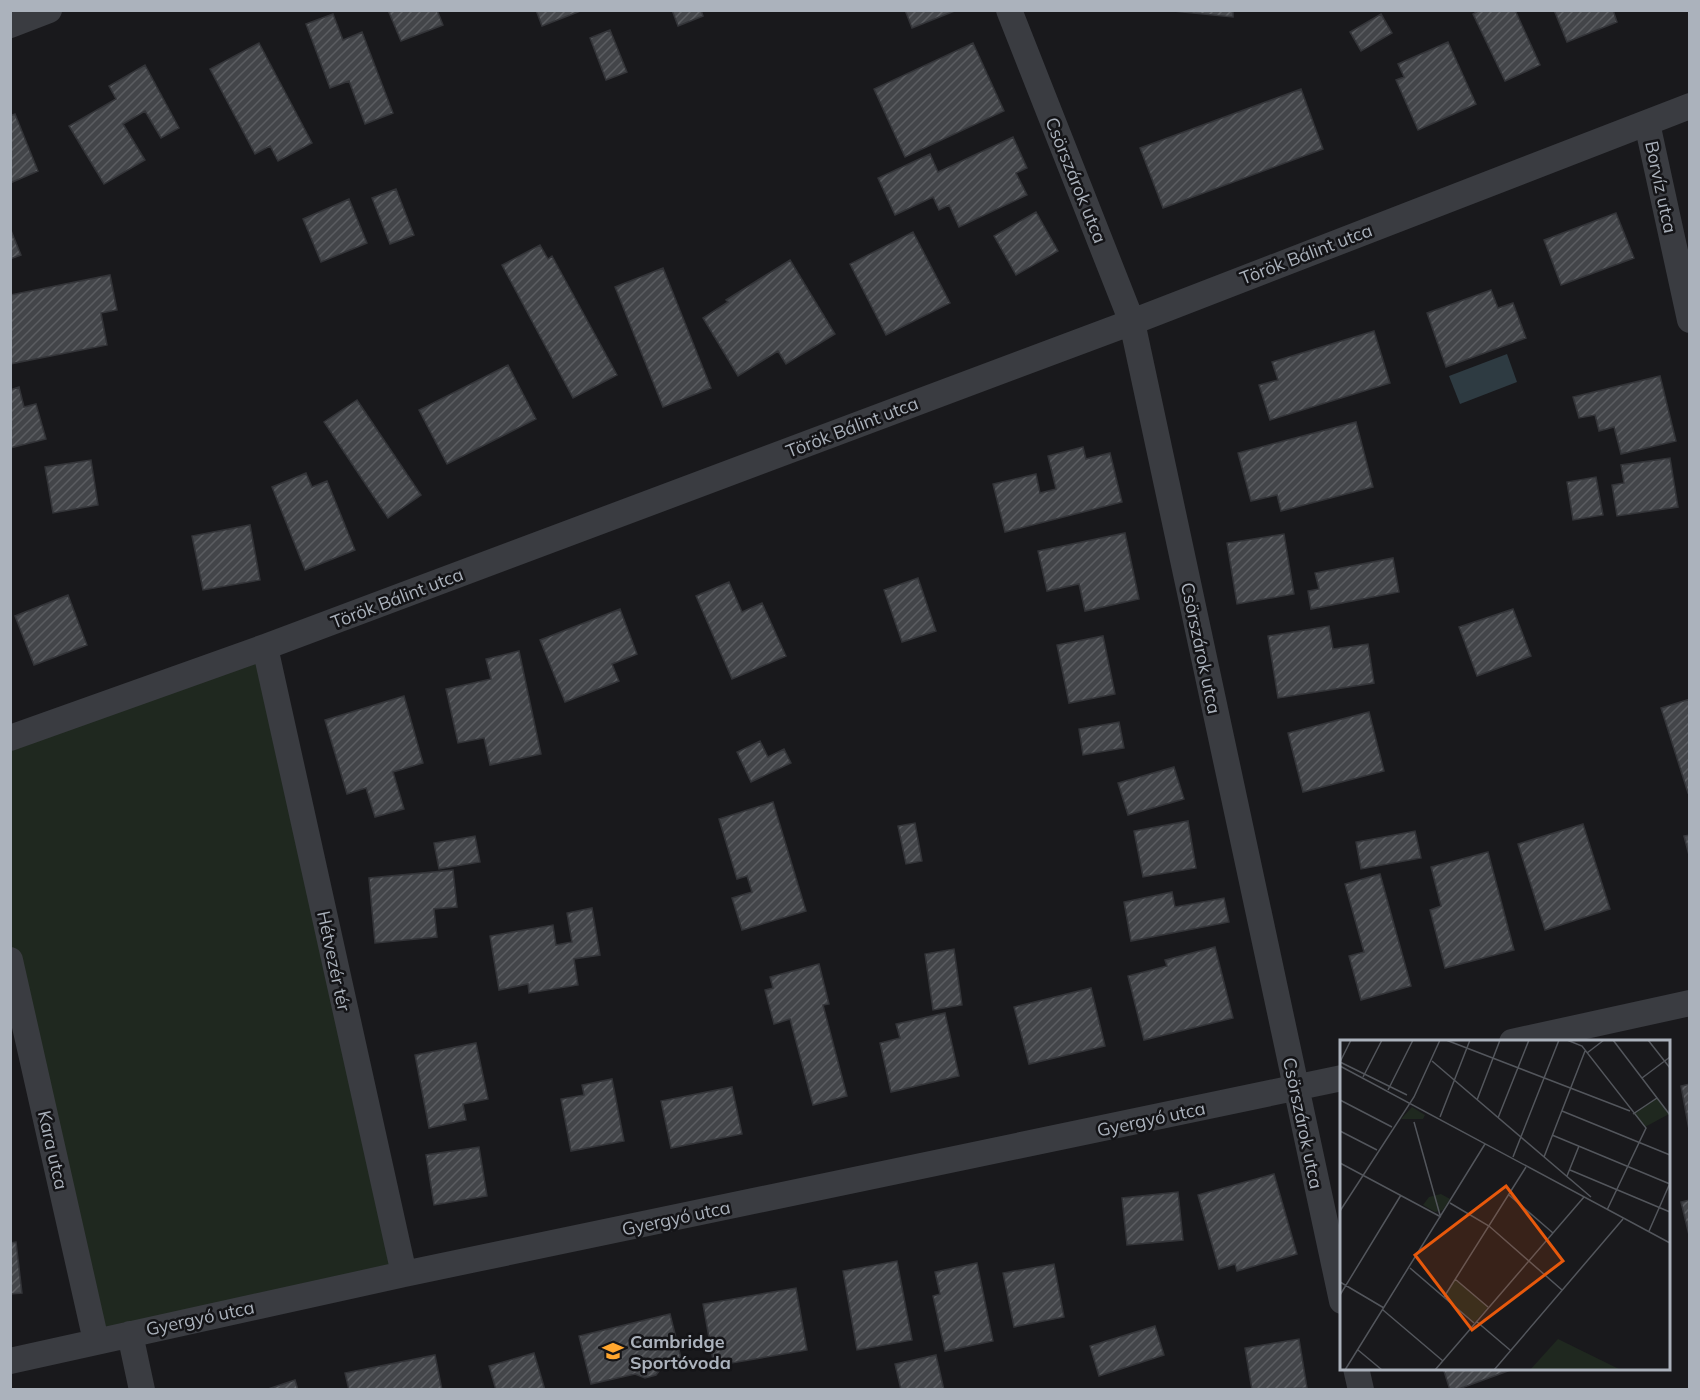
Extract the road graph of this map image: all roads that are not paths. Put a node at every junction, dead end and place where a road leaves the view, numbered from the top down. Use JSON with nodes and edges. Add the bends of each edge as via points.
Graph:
{"nodes":[{"id":1,"x":49,"y":10,"type":"edge"},
{"id":2,"x":1009,"y":10,"type":"edge"},
{"id":3,"x":10,"y":25,"type":"edge"},
{"id":4,"x":1689,"y":106,"type":"edge"},
{"id":5,"x":1647,"y":123,"type":"junction"},
{"id":6,"x":1689,"y":321,"type":"edge"},
{"id":7,"x":1132,"y":322,"type":"junction"},
{"id":8,"x":266,"y":647,"type":"junction"},
{"id":9,"x":10,"y":738,"type":"edge"},
{"id":10,"x":10,"y":960,"type":"edge"},
{"id":11,"x":1689,"y":1003,"type":"edge"},
{"id":12,"x":1517,"y":1040,"type":"edge"},
{"id":13,"x":1340,"y":1078,"type":"edge"},
{"id":14,"x":1295,"y":1089,"type":"junction"},
{"id":15,"x":404,"y":1274,"type":"junction"},
{"id":16,"x":1340,"y":1296,"type":"edge"},
{"id":17,"x":130,"y":1334,"type":"junction"},
{"id":18,"x":96,"y":1341,"type":"junction"},
{"id":19,"x":10,"y":1361,"type":"edge"},
{"id":20,"x":1356,"y":1370,"type":"edge"},
{"id":21,"x":142,"y":1389,"type":"edge"},
{"id":22,"x":1361,"y":1389,"type":"edge"}],
"edges":[{"from":1,"to":3,"type":"street"},
{"from":2,"to":7,"type":"street","name":"Csörszárok utca"},
{"from":4,"to":5,"type":"street","name":"Török Bálint utca"},
{"from":5,"to":6,"type":"street","name":"Borvíz utca"},
{"from":5,"to":7,"type":"street","name":"Török Bálint utca"},
{"from":7,"to":8,"type":"street","name":"Török Bálint utca"},
{"from":7,"to":14,"type":"street","name":"Csörszárok utca"},
{"from":8,"to":9,"type":"street","name":"Török Bálint utca"},
{"from":8,"to":15,"type":"street","name":"Hétvezér tér"},
{"from":10,"to":18,"type":"street","name":"Kara utca"},
{"from":11,"to":12,"type":"street"},
{"from":13,"to":14,"type":"street","name":"Gyergyó utca"},
{"from":14,"to":15,"type":"street","name":"Gyergyó utca"},
{"from":14,"to":16,"type":"street","name":"Csörszárok utca"},
{"from":15,"to":17,"type":"street","name":"Gyergyó utca"},
{"from":17,"to":18,"type":"street","name":"Gyergyó utca"},
{"from":17,"to":21,"type":"street"},
{"from":18,"to":19,"type":"street","name":"Gyergyó utca"},
{"from":20,"to":22,"type":"street"}]}
